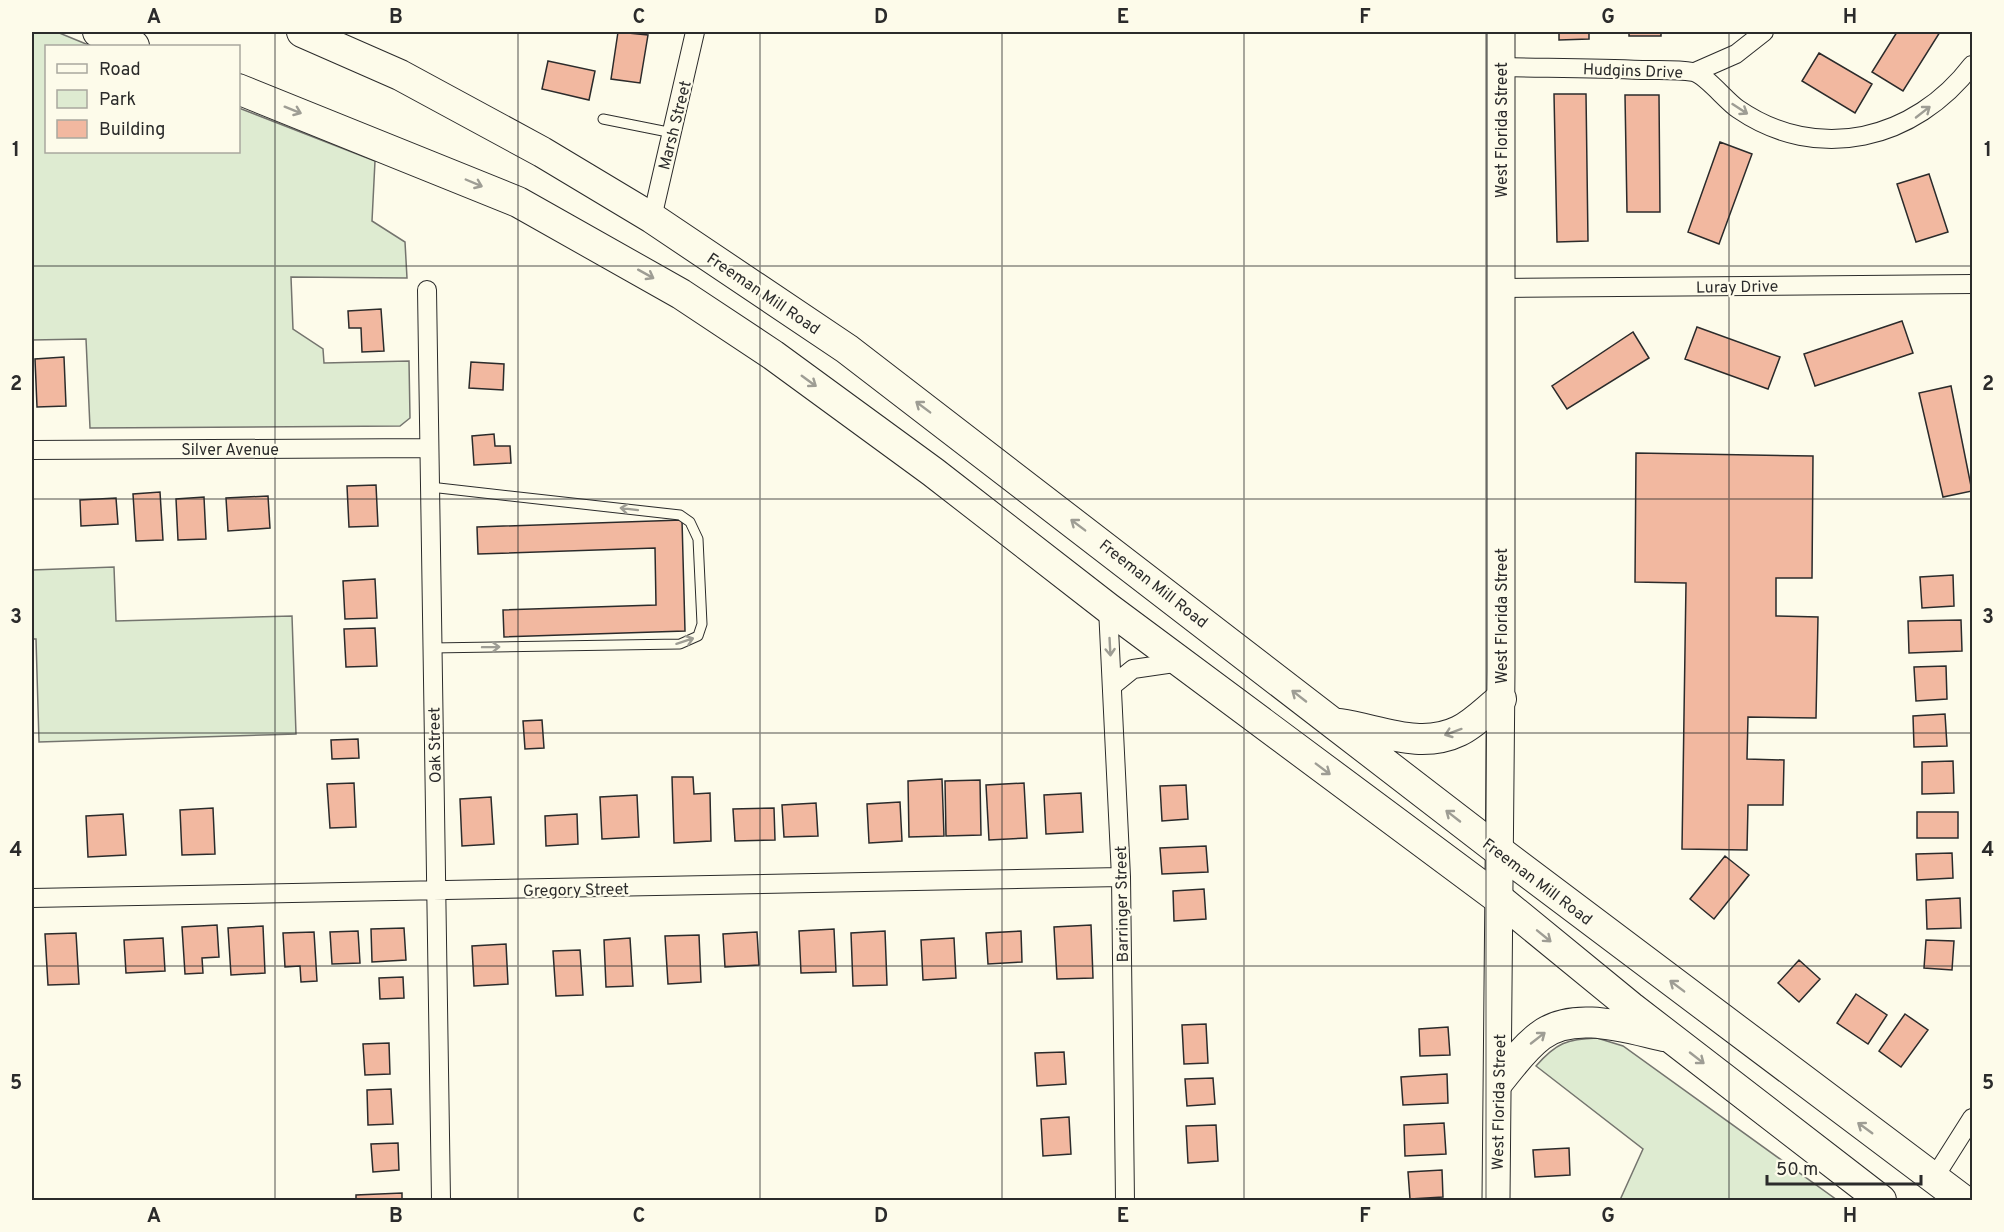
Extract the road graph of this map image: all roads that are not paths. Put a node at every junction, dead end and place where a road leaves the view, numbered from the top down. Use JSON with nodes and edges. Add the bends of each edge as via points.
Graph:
{"nodes":[{"id":1,"x":98,"y":32,"type":"edge"},
{"id":2,"x":302,"y":32,"type":"edge"},
{"id":3,"x":695,"y":32,"type":"edge"},
{"id":4,"x":1501,"y":32,"type":"edge"},
{"id":5,"x":1764,"y":32,"type":"edge"},
{"id":6,"x":131,"y":45,"type":"edge"},
{"id":7,"x":1972,"y":65,"type":"edge"},
{"id":8,"x":1501,"y":67,"type":"junction"},
{"id":9,"x":1695,"y":72,"type":"junction"},
{"id":10,"x":240,"y":90,"type":"edge"},
{"id":11,"x":603,"y":119,"type":"dead end"},
{"id":12,"x":673,"y":132,"type":"junction"},
{"id":13,"x":652,"y":218,"type":"junction"},
{"id":14,"x":1972,"y":284,"type":"edge"},
{"id":15,"x":1502,"y":288,"type":"junction"},
{"id":16,"x":427,"y":290,"type":"dead end"},
{"id":17,"x":429,"y":448,"type":"junction"},
{"id":18,"x":32,"y":450,"type":"edge"},
{"id":19,"x":430,"y":487,"type":"junction"},
{"id":20,"x":1108,"y":608,"type":"junction"},
{"id":21,"x":432,"y":648,"type":"junction"},
{"id":22,"x":1180,"y":662,"type":"junction"},
{"id":23,"x":1112,"y":686,"type":"junction"},
{"id":24,"x":1500,"y":699,"type":"junction"},
{"id":25,"x":1334,"y":723,"type":"junction"},
{"id":26,"x":1499,"y":851,"type":"junction"},
{"id":27,"x":1121,"y":877,"type":"junction"},
{"id":28,"x":436,"y":892,"type":"junction"},
{"id":29,"x":32,"y":898,"type":"edge"},
{"id":30,"x":1499,"y":899,"type":"junction"},
{"id":31,"x":1670,"y":1037,"type":"junction"},
{"id":32,"x":1498,"y":1081,"type":"junction"},
{"id":33,"x":1972,"y":1118,"type":"edge"},
{"id":34,"x":1934,"y":1178,"type":"junction"},
{"id":35,"x":441,"y":1200,"type":"edge"},
{"id":36,"x":1125,"y":1200,"type":"edge"},
{"id":37,"x":1496,"y":1200,"type":"edge"},
{"id":38,"x":1881,"y":1200,"type":"edge"},
{"id":39,"x":1962,"y":1200,"type":"edge"}],
"edges":[{"from":1,"to":6,"type":"main road"},
{"from":2,"to":13,"type":"main road","name":"Freeman Mill Road","via":[[400,75],[542,152]]},
{"from":3,"to":12,"type":"street","name":"Marsh Street"},
{"from":4,"to":8,"type":"main road","name":"West Florida Street"},
{"from":5,"to":9,"type":"street","via":[[1736,54]]},
{"from":9,"to":7,"type":"street","name":"Hudgins Drive","one_way":true,"via":[[1739,109],[1786,132],[1824,140],[1874,135],[1912,120],[1945,95]]},
{"from":8,"to":9,"type":"street","name":"Hudgins Drive"},
{"from":8,"to":15,"type":"main road","name":"West Florida Street"},
{"from":10,"to":20,"type":"main road","one_way":true,"via":[[518,202],[681,294],[773,355],[933,472]]},
{"from":11,"to":12,"type":"lane"},
{"from":12,"to":13,"type":"street","name":"Marsh Street"},
{"from":25,"to":13,"type":"main road","name":"Freeman Mill Road","one_way":true,"via":[[848,349]]},
{"from":14,"to":15,"type":"street","name":"Luray Drive"},
{"from":15,"to":24,"type":"main road","name":"West Florida Street"},
{"from":16,"to":17,"type":"street","name":"Oak Street"},
{"from":17,"to":18,"type":"street","name":"Silver Avenue"},
{"from":17,"to":19,"type":"street","name":"Oak Street"},
{"from":19,"to":21,"type":"street","name":"Oak Street"},
{"from":21,"to":19,"type":"lane","one_way":true,"via":[[680,644],[698,636],[702,624],[698,539],[690,522],[680,515]]},
{"from":20,"to":22,"type":"main road"},
{"from":20,"to":23,"type":"street","name":"Barringer Street","one_way":true},
{"from":21,"to":28,"type":"street","name":"Oak Street"},
{"from":22,"to":23,"type":"street","via":[[1134,669]]},
{"from":22,"to":30,"type":"main road","one_way":true},
{"from":23,"to":27,"type":"street","name":"Barringer Street"},
{"from":24,"to":25,"type":"main road","one_way":true,"via":[[1460,730],[1432,739],[1401,738]]},
{"from":24,"to":26,"type":"main road","name":"West Florida Street"},
{"from":26,"to":25,"type":"main road","name":"Freeman Mill Road","one_way":true},
{"from":26,"to":30,"type":"main road","name":"West Florida Street"},
{"from":34,"to":26,"type":"main road","name":"Freeman Mill Road","one_way":true},
{"from":27,"to":28,"type":"street","name":"Gregory Street"},
{"from":27,"to":36,"type":"street","name":"Barringer Street"},
{"from":28,"to":29,"type":"street","name":"Gregory Street"},
{"from":28,"to":35,"type":"street","name":"Oak Street"},
{"from":30,"to":31,"type":"main road","one_way":true},
{"from":30,"to":32,"type":"main road","name":"West Florida Street"},
{"from":32,"to":31,"type":"main road","one_way":true,"via":[[1542,1034],[1557,1028],[1583,1022]]},
{"from":31,"to":38,"type":"main road","one_way":true},
{"from":32,"to":37,"type":"main road","name":"West Florida Street"},
{"from":33,"to":34,"type":"street"},
{"from":34,"to":39,"type":"main road","name":"Freeman Mill Road"}]}
